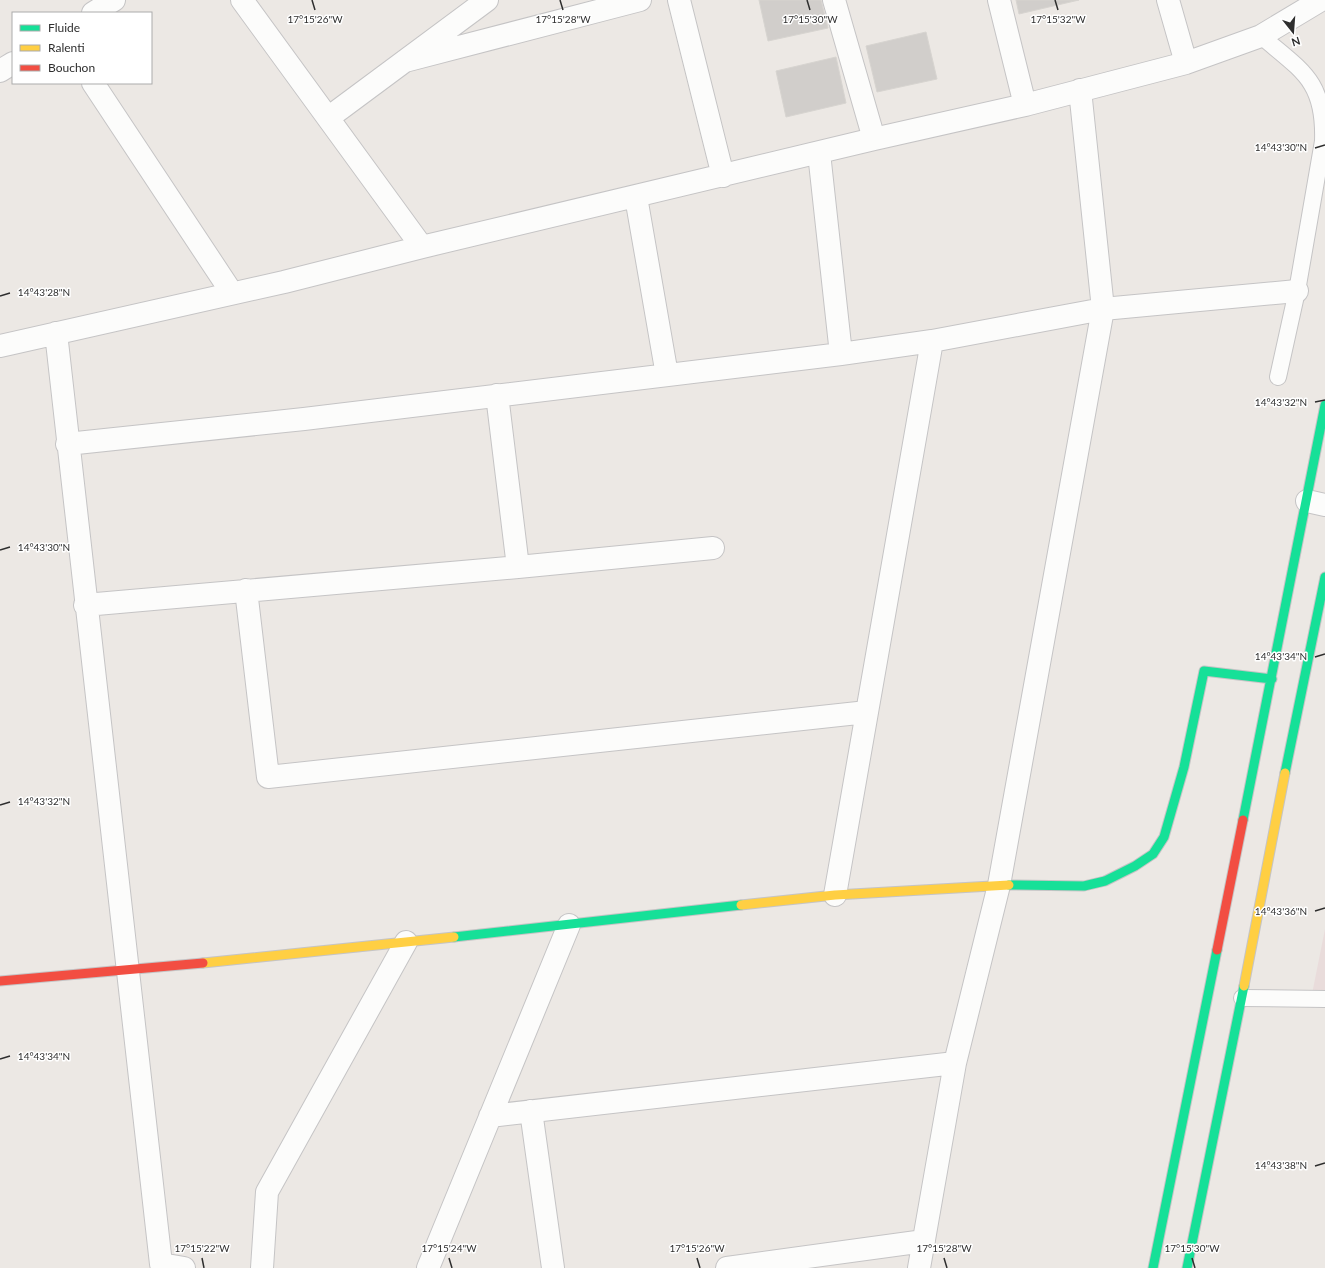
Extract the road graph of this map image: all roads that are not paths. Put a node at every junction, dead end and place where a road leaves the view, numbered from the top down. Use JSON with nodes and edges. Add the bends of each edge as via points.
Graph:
{"nodes":[{"id":1,"x":82,"y":0,"type":"edge"},
{"id":2,"x":114,"y":0,"type":"edge"},
{"id":3,"x":242,"y":0,"type":"edge"},
{"id":4,"x":487,"y":0,"type":"edge"},
{"id":5,"x":640,"y":0,"type":"edge"},
{"id":6,"x":679,"y":0,"type":"edge"},
{"id":7,"x":834,"y":0,"type":"edge"},
{"id":8,"x":999,"y":0,"type":"edge"},
{"id":9,"x":1168,"y":0,"type":"edge"},
{"id":10,"x":1321,"y":0,"type":"edge"},
{"id":11,"x":86,"y":12,"type":"edge"},
{"id":12,"x":94,"y":12,"type":"edge"},
{"id":13,"x":1261,"y":36,"type":"junction"},
{"id":14,"x":406,"y":61,"type":"junction"},
{"id":15,"x":1186,"y":63,"type":"junction"},
{"id":16,"x":12,"y":64,"type":"edge"},
{"id":17,"x":0,"y":71,"type":"edge"},
{"id":18,"x":94,"y":84,"type":"edge"},
{"id":19,"x":1080,"y":90,"type":"junction"},
{"id":20,"x":1025,"y":105,"type":"junction"},
{"id":21,"x":328,"y":118,"type":"junction"},
{"id":22,"x":1325,"y":122,"type":"edge"},
{"id":23,"x":874,"y":139,"type":"junction"},
{"id":24,"x":819,"y":153,"type":"junction"},
{"id":25,"x":723,"y":176,"type":"junction"},
{"id":26,"x":636,"y":197,"type":"junction"},
{"id":27,"x":422,"y":247,"type":"junction"},
{"id":28,"x":1297,"y":291,"type":"junction"},
{"id":29,"x":232,"y":293,"type":"junction"},
{"id":30,"x":1103,"y":309,"type":"junction"},
{"id":31,"x":56,"y":333,"type":"junction"},
{"id":32,"x":932,"y":341,"type":"junction"},
{"id":33,"x":0,"y":346,"type":"edge"},
{"id":34,"x":841,"y":354,"type":"junction"},
{"id":35,"x":666,"y":375,"type":"junction"},
{"id":36,"x":1278,"y":377,"type":"dead end"},
{"id":37,"x":497,"y":395,"type":"junction"},
{"id":38,"x":1325,"y":405,"type":"edge"},
{"id":39,"x":67,"y":444,"type":"junction"},
{"id":40,"x":1316,"y":503,"type":"edge"},
{"id":41,"x":714,"y":548,"type":"dead end"},
{"id":42,"x":518,"y":567,"type":"junction"},
{"id":43,"x":1325,"y":577,"type":"edge"},
{"id":44,"x":246,"y":590,"type":"junction"},
{"id":45,"x":85,"y":605,"type":"junction"},
{"id":46,"x":1272,"y":679,"type":"junction"},
{"id":47,"x":867,"y":712,"type":"junction"},
{"id":48,"x":999,"y":885,"type":"junction"},
{"id":49,"x":835,"y":894,"type":"junction"},
{"id":50,"x":569,"y":925,"type":"junction"},
{"id":51,"x":406,"y":942,"type":"junction"},
{"id":52,"x":128,"y":971,"type":"junction"},
{"id":53,"x":0,"y":981,"type":"edge"},
{"id":54,"x":1242,"y":998,"type":"junction"},
{"id":55,"x":1325,"y":999,"type":"edge"},
{"id":56,"x":955,"y":1062,"type":"junction"},
{"id":57,"x":531,"y":1111,"type":"junction"},
{"id":58,"x":490,"y":1116,"type":"junction"},
{"id":59,"x":924,"y":1241,"type":"junction"},
{"id":60,"x":184,"y":1268,"type":"edge"},
{"id":61,"x":262,"y":1268,"type":"edge"},
{"id":62,"x":428,"y":1268,"type":"edge"},
{"id":63,"x":553,"y":1268,"type":"edge"},
{"id":64,"x":727,"y":1268,"type":"edge"},
{"id":65,"x":919,"y":1268,"type":"edge"},
{"id":66,"x":1153,"y":1268,"type":"edge"},
{"id":67,"x":1187,"y":1268,"type":"edge"}],
"edges":[{"from":1,"to":11,"type":"street"},
{"from":2,"to":12,"type":"street"},
{"from":3,"to":21,"type":"street"},
{"from":4,"to":14,"type":"street"},
{"from":5,"to":14,"type":"street"},
{"from":6,"to":25,"type":"street"},
{"from":7,"to":23,"type":"street"},
{"from":8,"to":20,"type":"street"},
{"from":9,"to":15,"type":"street"},
{"from":10,"to":13,"type":"street"},
{"from":13,"to":15,"type":"street"},
{"from":13,"to":22,"type":"lane","via":[[1307,75],[1322,104]]},
{"from":14,"to":21,"type":"street"},
{"from":15,"to":19,"type":"street"},
{"from":16,"to":17,"type":"street"},
{"from":18,"to":29,"type":"street"},
{"from":19,"to":20,"type":"street"},
{"from":19,"to":30,"type":"street"},
{"from":20,"to":23,"type":"street"},
{"from":21,"to":27,"type":"street"},
{"from":22,"to":28,"type":"lane"},
{"from":23,"to":24,"type":"street"},
{"from":24,"to":25,"type":"street"},
{"from":24,"to":34,"type":"street"},
{"from":25,"to":26,"type":"street"},
{"from":26,"to":27,"type":"street"},
{"from":26,"to":35,"type":"street"},
{"from":27,"to":29,"type":"street"},
{"from":28,"to":30,"type":"street"},
{"from":28,"to":36,"type":"lane"},
{"from":29,"to":31,"type":"street"},
{"from":30,"to":32,"type":"street"},
{"from":30,"to":48,"type":"street"},
{"from":31,"to":33,"type":"street"},
{"from":31,"to":39,"type":"street"},
{"from":32,"to":34,"type":"street"},
{"from":32,"to":47,"type":"street"},
{"from":34,"to":35,"type":"street"},
{"from":35,"to":37,"type":"street"},
{"from":37,"to":39,"type":"street"},
{"from":37,"to":42,"type":"street"},
{"from":38,"to":40,"type":"main road"},
{"from":39,"to":45,"type":"street"},
{"from":40,"to":46,"type":"main road"},
{"from":41,"to":42,"type":"street"},
{"from":42,"to":44,"type":"street"},
{"from":43,"to":54,"type":"main road"},
{"from":44,"to":45,"type":"street"},
{"from":44,"to":47,"type":"street","via":[[268,777]]},
{"from":45,"to":52,"type":"street"},
{"from":46,"to":48,"type":"main road","via":[[1204,671],[1184,767],[1164,837],[1153,854],[1105,881],[1084,886]]},
{"from":46,"to":66,"type":"main road"},
{"from":47,"to":49,"type":"street"},
{"from":48,"to":49,"type":"main road"},
{"from":48,"to":56,"type":"street"},
{"from":49,"to":50,"type":"main road"},
{"from":50,"to":51,"type":"main road"},
{"from":50,"to":58,"type":"street"},
{"from":51,"to":52,"type":"main road"},
{"from":51,"to":61,"type":"street","via":[[267,1192]]},
{"from":52,"to":53,"type":"main road"},
{"from":52,"to":60,"type":"street","via":[[161,1264]]},
{"from":54,"to":55,"type":"lane"},
{"from":54,"to":67,"type":"main road"},
{"from":56,"to":57,"type":"street"},
{"from":56,"to":59,"type":"street"},
{"from":57,"to":58,"type":"street"},
{"from":57,"to":63,"type":"street"},
{"from":58,"to":62,"type":"street"},
{"from":59,"to":64,"type":"street"},
{"from":59,"to":65,"type":"street"}]}
